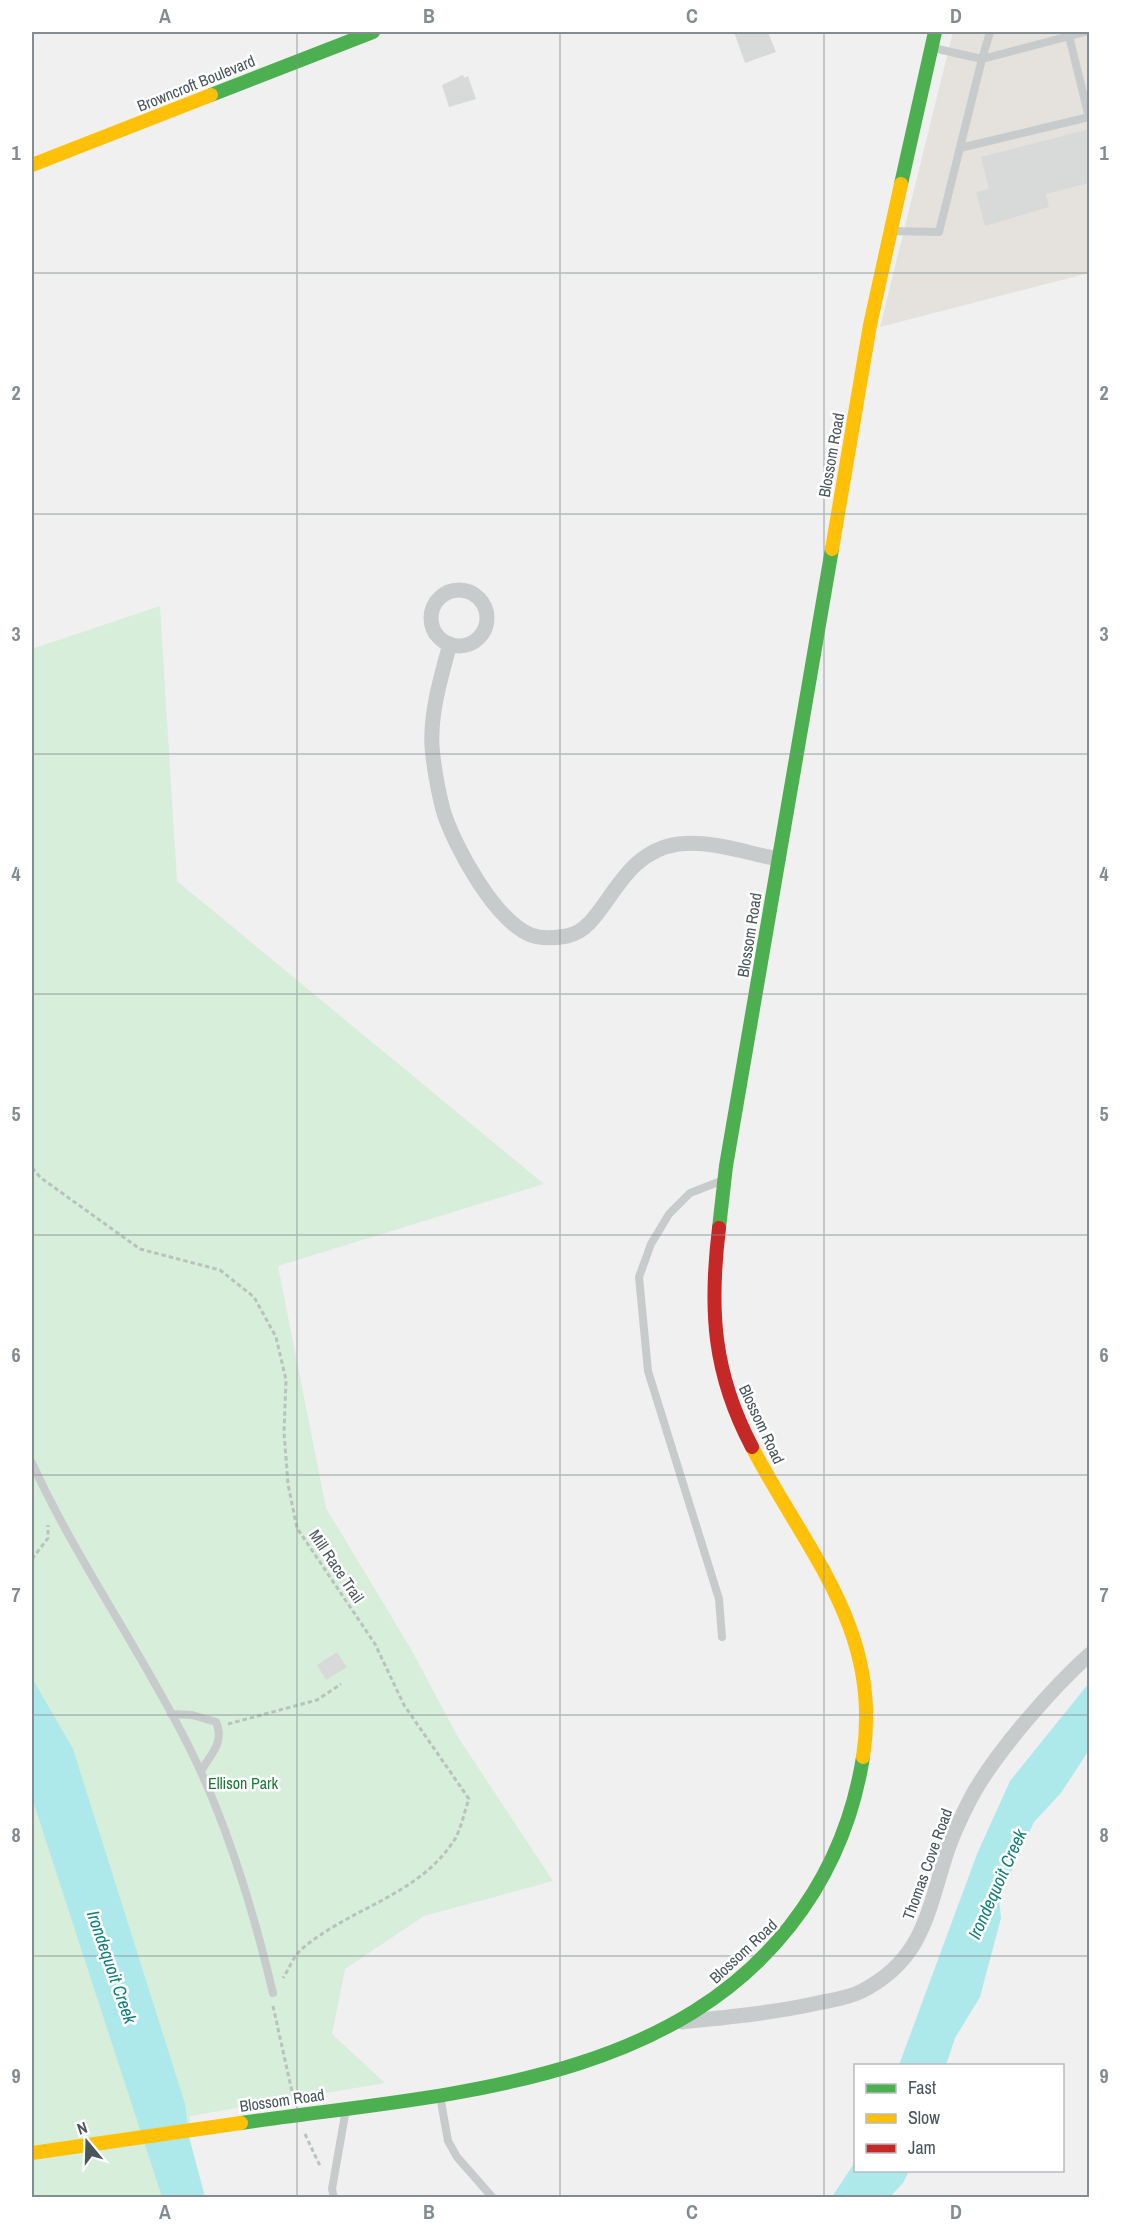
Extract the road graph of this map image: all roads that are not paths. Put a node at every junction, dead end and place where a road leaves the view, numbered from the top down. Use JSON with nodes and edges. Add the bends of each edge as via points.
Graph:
{"nodes":[{"id":1,"x":373,"y":32,"type":"edge"},
{"id":2,"x":934,"y":32,"type":"edge"},
{"id":3,"x":990,"y":32,"type":"edge"},
{"id":4,"x":1085,"y":32,"type":"edge"},
{"id":5,"x":1069,"y":36,"type":"junction"},
{"id":6,"x":930,"y":48,"type":"junction"},
{"id":7,"x":982,"y":59,"type":"junction"},
{"id":8,"x":960,"y":148,"type":"junction"},
{"id":9,"x":32,"y":165,"type":"edge"},
{"id":10,"x":890,"y":231,"type":"junction"},
{"id":11,"x":450,"y":644,"type":"dead end"},
{"id":12,"x":778,"y":859,"type":"junction"},
{"id":13,"x":725,"y":1180,"type":"junction"},
{"id":14,"x":32,"y":1463,"type":"edge"},
{"id":15,"x":722,"y":1637,"type":"dead end"},
{"id":16,"x":1089,"y":1654,"type":"edge"},
{"id":17,"x":171,"y":1714,"type":"junction"},
{"id":18,"x":201,"y":1771,"type":"junction"},
{"id":19,"x":273,"y":1993,"type":"road end"},
{"id":20,"x":679,"y":2022,"type":"junction"},
{"id":21,"x":439,"y":2094,"type":"junction"},
{"id":22,"x":346,"y":2108,"type":"junction"},
{"id":23,"x":32,"y":2154,"type":"edge"},
{"id":24,"x":334,"y":2198,"type":"edge"},
{"id":25,"x":493,"y":2198,"type":"edge"}],
"edges":[{"from":1,"to":9,"type":"street","name":"Browncroft Boulevard"},
{"from":2,"to":6,"type":"street","name":"Blossom Road"},
{"from":3,"to":7,"type":"lane"},
{"from":4,"to":5,"type":"lane"},
{"from":5,"to":7,"type":"lane"},
{"from":5,"to":8,"type":"lane","via":[[1089,117]]},
{"from":6,"to":7,"type":"lane"},
{"from":6,"to":10,"type":"street","name":"Blossom Road"},
{"from":7,"to":8,"type":"lane"},
{"from":8,"to":10,"type":"lane","via":[[939,232]]},
{"from":10,"to":12,"type":"street","name":"Blossom Road","via":[[870,325]]},
{"from":11,"to":12,"type":"street","via":[[434,715],[432,745],[444,812],[466,858],[511,922],[531,935],[570,936],[588,925],[634,864],[659,849],[697,844]]},
{"from":12,"to":13,"type":"street","name":"Blossom Road"},
{"from":13,"to":15,"type":"lane","via":[[690,1193],[669,1214],[651,1244],[639,1277],[648,1371],[719,1599]]},
{"from":13,"to":20,"type":"street","name":"Blossom Road","via":[[714,1277],[717,1355],[744,1433],[832,1578],[850,1622],[861,1662],[865,1753],[845,1838],[820,1887],[788,1933],[722,1994]]},
{"from":14,"to":17,"type":"lane"},
{"from":16,"to":20,"type":"street","name":"Thomas Cove Road","via":[[1020,1730],[974,1794],[947,1851],[925,1924],[903,1960],[860,1992],[828,2001],[783,2011]]},
{"from":17,"to":18,"type":"lane"},
{"from":17,"to":18,"type":"lane","via":[[216,1722],[218,1744]]},
{"from":18,"to":19,"type":"lane","via":[[233,1856]]},
{"from":20,"to":21,"type":"street","name":"Blossom Road","via":[[559,2068]]},
{"from":21,"to":22,"type":"street","name":"Blossom Road"},
{"from":21,"to":25,"type":"lane","via":[[448,2140],[456,2157]]},
{"from":22,"to":23,"type":"street","name":"Blossom Road"},
{"from":22,"to":24,"type":"lane","via":[[332,2189]]}]}
